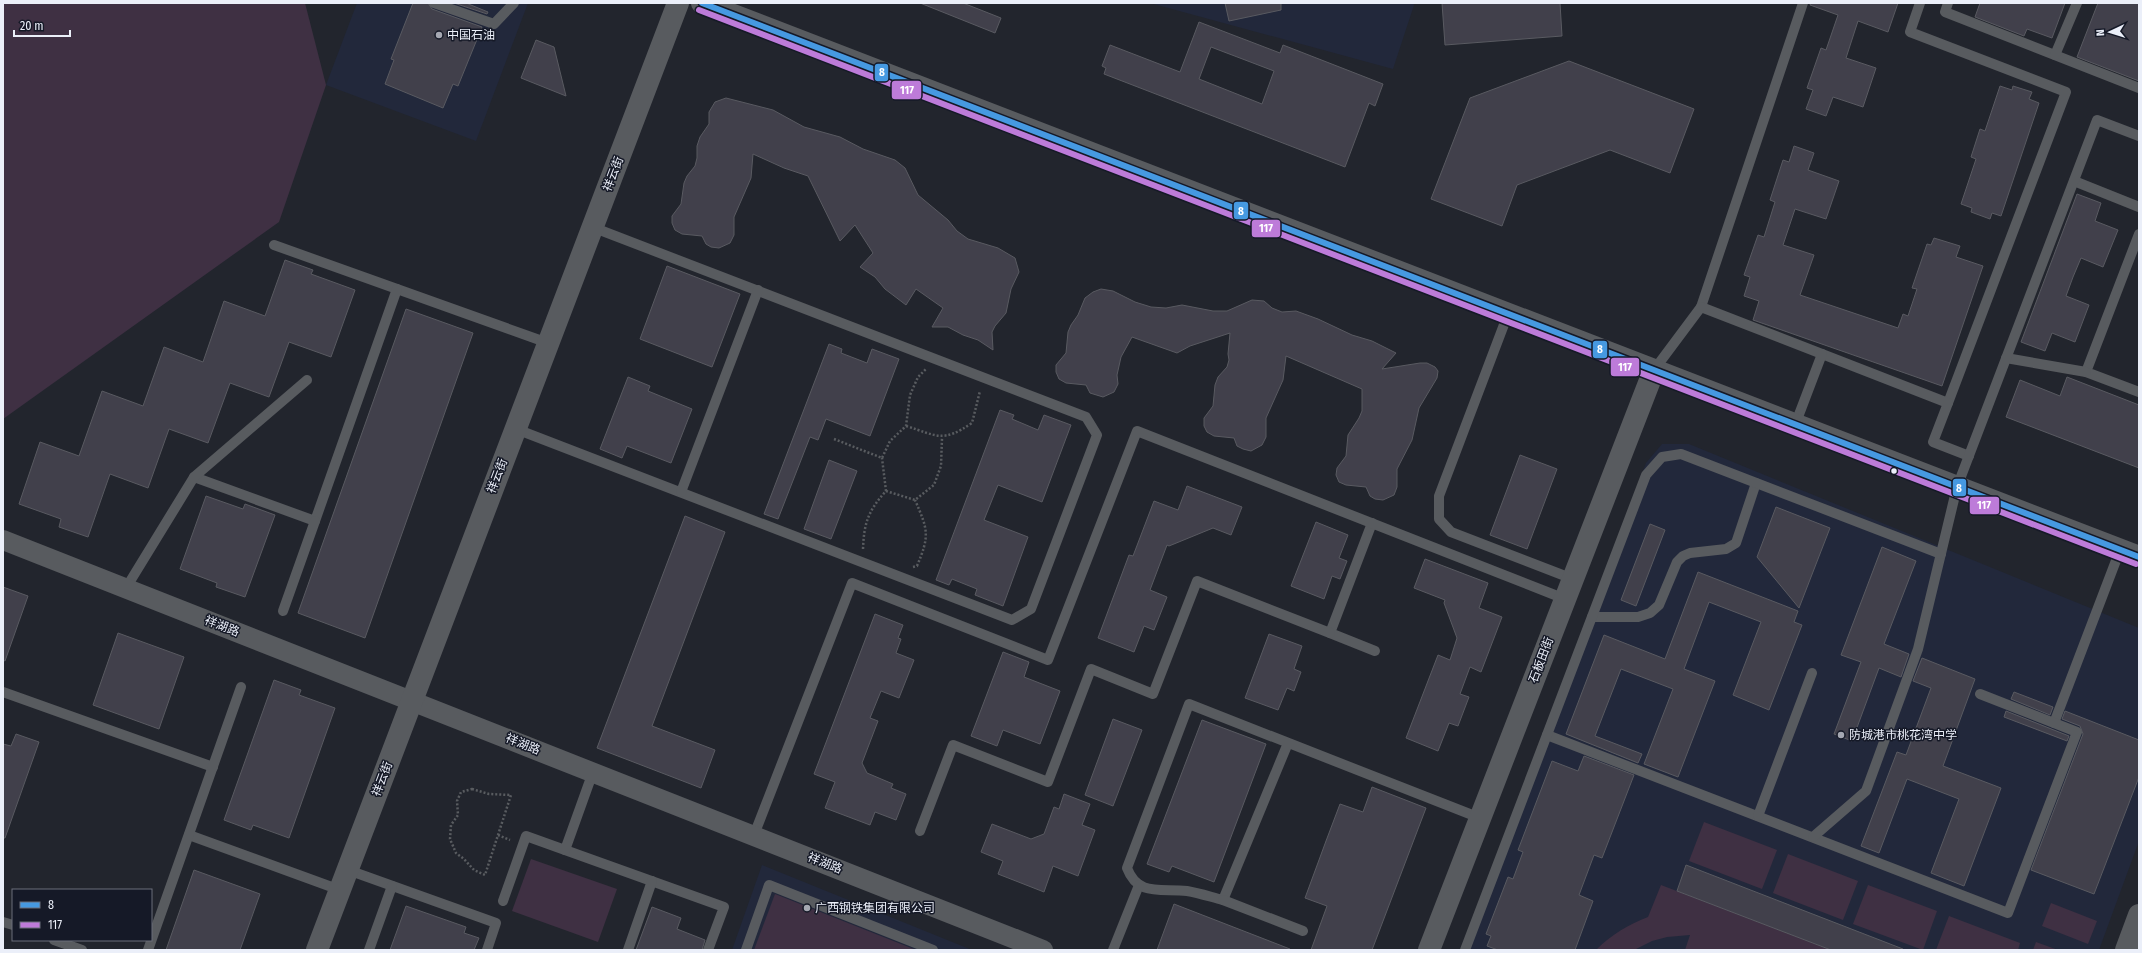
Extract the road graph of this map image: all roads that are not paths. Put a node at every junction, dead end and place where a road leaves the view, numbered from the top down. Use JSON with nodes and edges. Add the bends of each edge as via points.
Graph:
{"nodes":[{"id":1,"x":434,"y":3,"type":"edge"},
{"id":2,"x":514,"y":3,"type":"edge"},
{"id":3,"x":678,"y":3,"type":"edge"},
{"id":4,"x":702,"y":3,"type":"edge"},
{"id":5,"x":1803,"y":3,"type":"edge"},
{"id":6,"x":1920,"y":3,"type":"edge"},
{"id":7,"x":1948,"y":3,"type":"edge"},
{"id":8,"x":2077,"y":3,"type":"edge"},
{"id":9,"x":2055,"y":55,"type":"junction"},
{"id":10,"x":2139,"y":88,"type":"edge"},
{"id":11,"x":2139,"y":136,"type":"edge"},
{"id":12,"x":2074,"y":181,"type":"junction"},
{"id":13,"x":2138,"y":204,"type":"edge"},
{"id":14,"x":592,"y":227,"type":"junction"},
{"id":15,"x":2139,"y":234,"type":"edge"},
{"id":16,"x":274,"y":245,"type":"dead end"},
{"id":17,"x":397,"y":289,"type":"junction"},
{"id":18,"x":758,"y":290,"type":"junction"},
{"id":19,"x":1701,"y":307,"type":"junction"},
{"id":20,"x":1508,"y":314,"type":"junction"},
{"id":21,"x":548,"y":343,"type":"junction"},
{"id":22,"x":1822,"y":354,"type":"junction"},
{"id":23,"x":2006,"y":358,"type":"junction"},
{"id":24,"x":1654,"y":370,"type":"junction"},
{"id":25,"x":2086,"y":372,"type":"junction"},
{"id":26,"x":307,"y":380,"type":"dead end"},
{"id":27,"x":2139,"y":392,"type":"edge"},
{"id":28,"x":1948,"y":403,"type":"junction"},
{"id":29,"x":1796,"y":425,"type":"junction"},
{"id":30,"x":516,"y":429,"type":"junction"},
{"id":31,"x":1969,"y":456,"type":"junction"},
{"id":32,"x":194,"y":477,"type":"junction"},
{"id":33,"x":1756,"y":483,"type":"junction"},
{"id":34,"x":1957,"y":487,"type":"junction"},
{"id":35,"x":681,"y":492,"type":"junction"},
{"id":36,"x":315,"y":521,"type":"junction"},
{"id":37,"x":1372,"y":523,"type":"junction"},
{"id":38,"x":3,"y":540,"type":"edge"},
{"id":39,"x":2129,"y":553,"type":"edge"},
{"id":40,"x":1941,"y":554,"type":"junction"},
{"id":41,"x":1573,"y":579,"type":"junction"},
{"id":42,"x":126,"y":588,"type":"junction"},
{"id":43,"x":1565,"y":599,"type":"junction"},
{"id":44,"x":283,"y":611,"type":"dead end"},
{"id":45,"x":1592,"y":617,"type":"junction"},
{"id":46,"x":1330,"y":633,"type":"junction"},
{"id":47,"x":1375,"y":651,"type":"dead end"},
{"id":48,"x":1812,"y":673,"type":"dead end"},
{"id":49,"x":241,"y":686,"type":"dead end"},
{"id":50,"x":3,"y":692,"type":"edge"},
{"id":51,"x":1980,"y":694,"type":"dead end"},
{"id":52,"x":412,"y":700,"type":"junction"},
{"id":53,"x":2054,"y":723,"type":"junction"},
{"id":54,"x":1547,"y":735,"type":"junction"},
{"id":55,"x":1288,"y":743,"type":"junction"},
{"id":56,"x":212,"y":767,"type":"junction"},
{"id":57,"x":593,"y":772,"type":"junction"},
{"id":58,"x":1758,"y":816,"type":"junction"},
{"id":59,"x":1480,"y":818,"type":"junction"},
{"id":60,"x":920,"y":831,"type":"dead end"},
{"id":61,"x":188,"y":835,"type":"junction"},
{"id":62,"x":754,"y":835,"type":"junction"},
{"id":63,"x":1813,"y":837,"type":"junction"},
{"id":64,"x":565,"y":850,"type":"junction"},
{"id":65,"x":344,"y":880,"type":"junction"},
{"id":66,"x":652,"y":881,"type":"junction"},
{"id":67,"x":1139,"y":885,"type":"junction"},
{"id":68,"x":392,"y":886,"type":"junction"},
{"id":69,"x":1223,"y":900,"type":"junction"},
{"id":70,"x":503,"y":901,"type":"dead end"},
{"id":71,"x":2139,"y":915,"type":"edge"},
{"id":72,"x":1303,"y":931,"type":"dead end"},
{"id":73,"x":152,"y":938,"type":"edge"},
{"id":74,"x":57,"y":941,"type":"edge"},
{"id":75,"x":82,"y":950,"type":"edge"},
{"id":76,"x":317,"y":950,"type":"edge"},
{"id":77,"x":369,"y":950,"type":"edge"},
{"id":78,"x":487,"y":950,"type":"edge"},
{"id":79,"x":628,"y":950,"type":"edge"},
{"id":80,"x":708,"y":950,"type":"edge"},
{"id":81,"x":746,"y":950,"type":"edge"},
{"id":82,"x":933,"y":950,"type":"edge"},
{"id":83,"x":1043,"y":950,"type":"edge"},
{"id":84,"x":1113,"y":950,"type":"edge"},
{"id":85,"x":1429,"y":950,"type":"edge"},
{"id":86,"x":1465,"y":950,"type":"edge"},
{"id":87,"x":2126,"y":950,"type":"edge"}],
"edges":[{"from":1,"to":2,"type":"lane","via":[[494,24]]},
{"from":3,"to":14,"type":"street","name":"祥云街"},
{"from":4,"to":20,"type":"street"},
{"from":5,"to":19,"type":"lane"},
{"from":6,"to":28,"type":"lane","via":[[1910,32],[2066,92]]},
{"from":7,"to":9,"type":"lane","via":[[1944,12]]},
{"from":8,"to":9,"type":"lane"},
{"from":9,"to":10,"type":"lane"},
{"from":11,"to":12,"type":"lane","via":[[2097,120]]},
{"from":12,"to":13,"type":"lane"},
{"from":12,"to":23,"type":"lane"},
{"from":14,"to":18,"type":"lane"},
{"from":14,"to":21,"type":"street","name":"祥云街"},
{"from":15,"to":25,"type":"lane"},
{"from":16,"to":17,"type":"lane"},
{"from":17,"to":21,"type":"lane"},
{"from":17,"to":36,"type":"lane"},
{"from":18,"to":35,"type":"lane"},
{"from":18,"to":35,"type":"lane","via":[[1086,417],[1097,435],[1031,609],[1012,620]]},
{"from":19,"to":22,"type":"lane"},
{"from":19,"to":24,"type":"lane"},
{"from":20,"to":24,"type":"street"},
{"from":20,"to":41,"type":"lane","via":[[1439,496],[1439,519],[1451,532]]},
{"from":21,"to":30,"type":"street","name":"祥云街"},
{"from":22,"to":28,"type":"lane"},
{"from":22,"to":29,"type":"lane"},
{"from":23,"to":25,"type":"lane"},
{"from":23,"to":31,"type":"lane"},
{"from":24,"to":29,"type":"street"},
{"from":24,"to":41,"type":"street","name":"石板田街"},
{"from":25,"to":27,"type":"lane"},
{"from":26,"to":32,"type":"lane"},
{"from":28,"to":31,"type":"lane","via":[[1933,442]]},
{"from":29,"to":34,"type":"street"},
{"from":30,"to":35,"type":"lane"},
{"from":30,"to":52,"type":"street","name":"祥云街"},
{"from":31,"to":34,"type":"lane"},
{"from":32,"to":36,"type":"lane"},
{"from":32,"to":42,"type":"lane"},
{"from":33,"to":40,"type":"lane"},
{"from":33,"to":45,"type":"lane","via":[[1736,543],[1726,550],[1690,553],[1683,556],[1677,562],[1659,605],[1650,613],[1638,618]]},
{"from":33,"to":45,"type":"lane","via":[[1680,454],[1662,457],[1646,474]]},
{"from":34,"to":39,"type":"street"},
{"from":34,"to":40,"type":"lane"},
{"from":36,"to":44,"type":"lane"},
{"from":37,"to":43,"type":"lane"},
{"from":37,"to":46,"type":"lane"},
{"from":37,"to":62,"type":"lane","via":[[1137,431],[1048,660],[852,583]]},
{"from":38,"to":42,"type":"street","name":"祥湖路"},
{"from":39,"to":53,"type":"lane"},
{"from":40,"to":63,"type":"lane","via":[[1918,649],[1866,791]]},
{"from":41,"to":43,"type":"street","name":"石板田街"},
{"from":42,"to":52,"type":"street","name":"祥湖路"},
{"from":43,"to":59,"type":"street","name":"石板田街"},
{"from":45,"to":54,"type":"lane"},
{"from":46,"to":47,"type":"lane"},
{"from":46,"to":60,"type":"lane","via":[[1197,581],[1154,694],[1091,669],[1048,782],[953,745]]},
{"from":48,"to":58,"type":"lane"},
{"from":49,"to":56,"type":"lane"},
{"from":50,"to":56,"type":"lane"},
{"from":51,"to":53,"type":"lane"},
{"from":52,"to":57,"type":"street","name":"祥湖路"},
{"from":52,"to":65,"type":"street","name":"祥云街"},
{"from":53,"to":63,"type":"lane","via":[[2077,732],[2008,913]]},
{"from":54,"to":58,"type":"lane"},
{"from":54,"to":86,"type":"lane"},
{"from":55,"to":59,"type":"lane"},
{"from":55,"to":67,"type":"lane","via":[[1189,704],[1127,868],[1131,879]]},
{"from":55,"to":69,"type":"lane"},
{"from":56,"to":61,"type":"lane"},
{"from":57,"to":62,"type":"street","name":"祥湖路"},
{"from":57,"to":64,"type":"lane"},
{"from":58,"to":63,"type":"lane"},
{"from":59,"to":85,"type":"street","name":"石板田街"},
{"from":61,"to":65,"type":"lane"},
{"from":61,"to":73,"type":"lane"},
{"from":62,"to":83,"type":"street","name":"祥湖路"},
{"from":64,"to":66,"type":"lane"},
{"from":64,"to":70,"type":"lane","via":[[526,836]]},
{"from":65,"to":68,"type":"lane"},
{"from":65,"to":76,"type":"street","name":"祥云街"},
{"from":66,"to":79,"type":"lane"},
{"from":66,"to":80,"type":"lane","via":[[724,907]]},
{"from":67,"to":69,"type":"lane","via":[[1152,890],[1189,891]]},
{"from":67,"to":84,"type":"lane"},
{"from":68,"to":77,"type":"lane"},
{"from":68,"to":78,"type":"lane","via":[[496,923]]},
{"from":69,"to":72,"type":"lane"},
{"from":71,"to":87,"type":"street"},
{"from":74,"to":75,"type":"lane"},
{"from":81,"to":82,"type":"lane","via":[[769,885]]}]}
